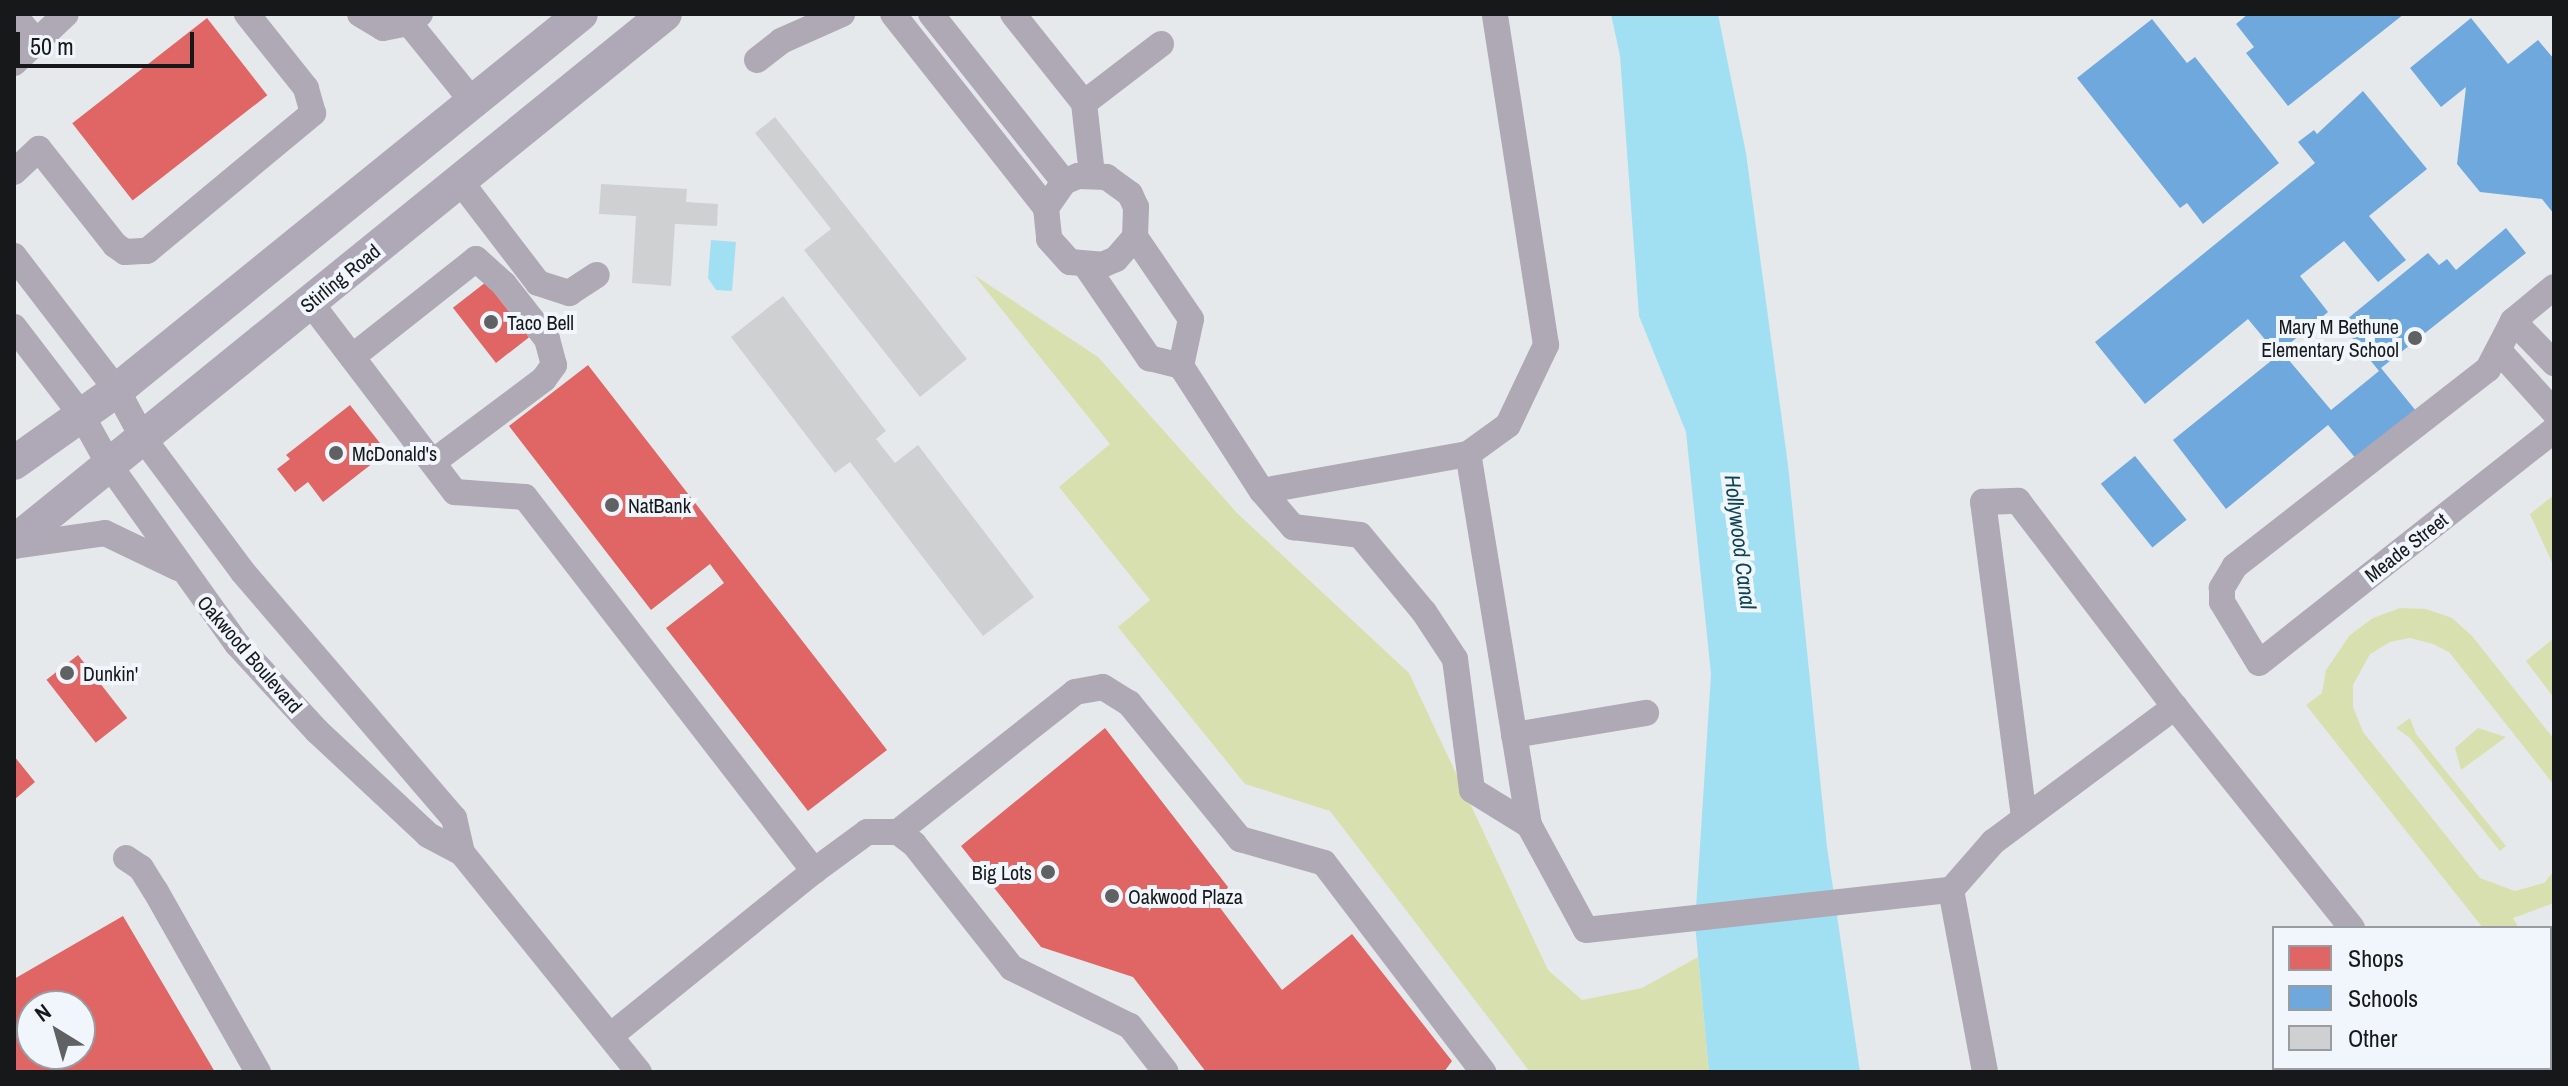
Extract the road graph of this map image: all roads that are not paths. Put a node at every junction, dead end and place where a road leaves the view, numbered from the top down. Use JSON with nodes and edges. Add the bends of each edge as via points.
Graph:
{"nodes":[{"id":1,"x":66,"y":14,"type":"edge"},
{"id":2,"x":247,"y":14,"type":"edge"},
{"id":3,"x":360,"y":14,"type":"edge"},
{"id":4,"x":581,"y":14,"type":"edge"},
{"id":5,"x":665,"y":14,"type":"edge"},
{"id":6,"x":842,"y":14,"type":"edge"},
{"id":7,"x":893,"y":14,"type":"edge"},
{"id":8,"x":931,"y":14,"type":"edge"},
{"id":9,"x":1013,"y":14,"type":"edge"},
{"id":10,"x":1495,"y":14,"type":"edge"},
{"id":11,"x":14,"y":15,"type":"edge"},
{"id":12,"x":414,"y":19,"type":"edge"},
{"id":13,"x":37,"y":42,"type":"junction"},
{"id":14,"x":1161,"y":44,"type":"dead end"},
{"id":15,"x":757,"y":60,"type":"dead end"},
{"id":16,"x":14,"y":63,"type":"edge"},
{"id":17,"x":473,"y":102,"type":"junction"},
{"id":18,"x":1084,"y":103,"type":"junction"},
{"id":19,"x":14,"y":172,"type":"edge"},
{"id":20,"x":1092,"y":174,"type":"junction"},
{"id":21,"x":460,"y":181,"type":"junction"},
{"id":22,"x":1064,"y":182,"type":"junction"},
{"id":23,"x":1046,"y":208,"type":"junction"},
{"id":24,"x":1135,"y":237,"type":"junction"},
{"id":25,"x":14,"y":256,"type":"edge"},
{"id":26,"x":1086,"y":266,"type":"junction"},
{"id":27,"x":597,"y":275,"type":"dead end"},
{"id":28,"x":2554,"y":287,"type":"edge"},
{"id":29,"x":310,"y":302,"type":"junction"},
{"id":30,"x":2513,"y":321,"type":"junction"},
{"id":31,"x":14,"y":327,"type":"edge"},
{"id":32,"x":2500,"y":352,"type":"junction"},
{"id":33,"x":352,"y":357,"type":"junction"},
{"id":34,"x":2554,"y":363,"type":"edge"},
{"id":35,"x":1181,"y":366,"type":"junction"},
{"id":36,"x":117,"y":390,"type":"junction"},
{"id":37,"x":2554,"y":412,"type":"edge"},
{"id":38,"x":82,"y":416,"type":"junction"},
{"id":39,"x":2554,"y":430,"type":"edge"},
{"id":40,"x":143,"y":438,"type":"junction"},
{"id":41,"x":1468,"y":454,"type":"junction"},
{"id":42,"x":433,"y":462,"type":"junction"},
{"id":43,"x":14,"y":463,"type":"edge"},
{"id":44,"x":110,"y":466,"type":"junction"},
{"id":45,"x":1262,"y":491,"type":"junction"},
{"id":46,"x":14,"y":544,"type":"edge"},
{"id":47,"x":178,"y":568,"type":"junction"},
{"id":48,"x":2175,"y":707,"type":"junction"},
{"id":49,"x":1646,"y":713,"type":"dead end"},
{"id":50,"x":1514,"y":735,"type":"junction"},
{"id":51,"x":2024,"y":817,"type":"junction"},
{"id":52,"x":1529,"y":825,"type":"junction"},
{"id":53,"x":898,"y":832,"type":"junction"},
{"id":54,"x":462,"y":853,"type":"junction"},
{"id":55,"x":126,"y":858,"type":"dead end"},
{"id":56,"x":814,"y":871,"type":"junction"},
{"id":57,"x":1951,"y":890,"type":"junction"},
{"id":58,"x":2350,"y":926,"type":"edge"},
{"id":59,"x":610,"y":1036,"type":"junction"},
{"id":60,"x":258,"y":1072,"type":"edge"},
{"id":61,"x":639,"y":1072,"type":"edge"},
{"id":62,"x":1166,"y":1072,"type":"edge"},
{"id":63,"x":1483,"y":1072,"type":"edge"},
{"id":64,"x":1985,"y":1072,"type":"edge"}],
"edges":[{"from":1,"to":13,"type":"street"},
{"from":2,"to":19,"type":"street","via":[[306,88],[313,113],[147,251],[125,252],[115,245],[39,149]]},
{"from":3,"to":12,"type":"street","via":[[383,28]]},
{"from":4,"to":17,"type":"main road"},
{"from":5,"to":21,"type":"main road","name":"Stirling Road"},
{"from":6,"to":15,"type":"street","via":[[781,41]]},
{"from":7,"to":23,"type":"street"},
{"from":8,"to":22,"type":"street"},
{"from":9,"to":18,"type":"street"},
{"from":10,"to":41,"type":"street","via":[[1546,345],[1508,425]]},
{"from":11,"to":13,"type":"street"},
{"from":12,"to":17,"type":"street"},
{"from":13,"to":16,"type":"street"},
{"from":14,"to":18,"type":"street"},
{"from":17,"to":36,"type":"main road"},
{"from":18,"to":20,"type":"street"},
{"from":20,"to":22,"type":"street"},
{"from":20,"to":24,"type":"street","via":[[1120,183],[1130,194],[1138,222]]},
{"from":21,"to":27,"type":"street","via":[[538,283],[569,293]]},
{"from":21,"to":29,"type":"main road","name":"Stirling Road"},
{"from":22,"to":23,"type":"street"},
{"from":23,"to":26,"type":"street","via":[[1049,239],[1057,252]]},
{"from":24,"to":26,"type":"street","via":[[1116,259]]},
{"from":24,"to":35,"type":"street","via":[[1191,319]]},
{"from":25,"to":36,"type":"street","name":"Oakwood Boulevard"},
{"from":26,"to":35,"type":"street","via":[[1149,358]]},
{"from":28,"to":30,"type":"street"},
{"from":29,"to":33,"type":"street"},
{"from":29,"to":40,"type":"main road","name":"Stirling Road"},
{"from":30,"to":32,"type":"street"},
{"from":30,"to":34,"type":"street"},
{"from":31,"to":38,"type":"street","name":"Oakwood Boulevard"},
{"from":32,"to":37,"type":"street"},
{"from":32,"to":39,"type":"street","name":"Meade Street","via":[[2488,369],[2235,566],[2222,588],[2222,602],[2259,663]]},
{"from":33,"to":42,"type":"street"},
{"from":33,"to":42,"type":"street","via":[[476,259],[504,284],[547,339],[554,365]]},
{"from":35,"to":45,"type":"street"},
{"from":36,"to":38,"type":"main road"},
{"from":36,"to":40,"type":"street","name":"Oakwood Boulevard"},
{"from":38,"to":43,"type":"main road"},
{"from":38,"to":44,"type":"street","name":"Oakwood Boulevard"},
{"from":40,"to":44,"type":"main road","name":"Stirling Road"},
{"from":40,"to":54,"type":"street","name":"Oakwood Boulevard","via":[[307,652],[392,740],[454,818]]},
{"from":41,"to":45,"type":"street"},
{"from":41,"to":50,"type":"street"},
{"from":42,"to":56,"type":"street","via":[[455,492],[525,497]]},
{"from":44,"to":46,"type":"main road","name":"Stirling Road"},
{"from":44,"to":47,"type":"street","name":"Oakwood Boulevard"},
{"from":45,"to":52,"type":"street","via":[[1293,527],[1360,535],[1424,612],[1455,659],[1472,790]]},
{"from":46,"to":47,"type":"street","via":[[105,533]]},
{"from":47,"to":54,"type":"street","name":"Oakwood Boulevard","via":[[237,644],[317,731],[428,835]]},
{"from":48,"to":51,"type":"street"},
{"from":48,"to":51,"type":"street","via":[[2018,501],[1983,502]]},
{"from":48,"to":58,"type":"street"},
{"from":49,"to":50,"type":"street"},
{"from":50,"to":52,"type":"street"},
{"from":51,"to":57,"type":"street","via":[[1993,842]]},
{"from":52,"to":57,"type":"street","via":[[1586,930]]},
{"from":53,"to":56,"type":"street","via":[[867,832]]},
{"from":53,"to":62,"type":"street","via":[[914,844],[1012,968],[1130,1026]]},
{"from":53,"to":63,"type":"street","via":[[1075,692],[1103,687],[1129,703],[1240,839],[1324,863]]},
{"from":54,"to":59,"type":"street","name":"Oakwood Boulevard"},
{"from":55,"to":60,"type":"street","via":[[141,868],[155,890]]},
{"from":56,"to":59,"type":"street"},
{"from":57,"to":64,"type":"street"},
{"from":59,"to":61,"type":"street","name":"Oakwood Boulevard"}]}
